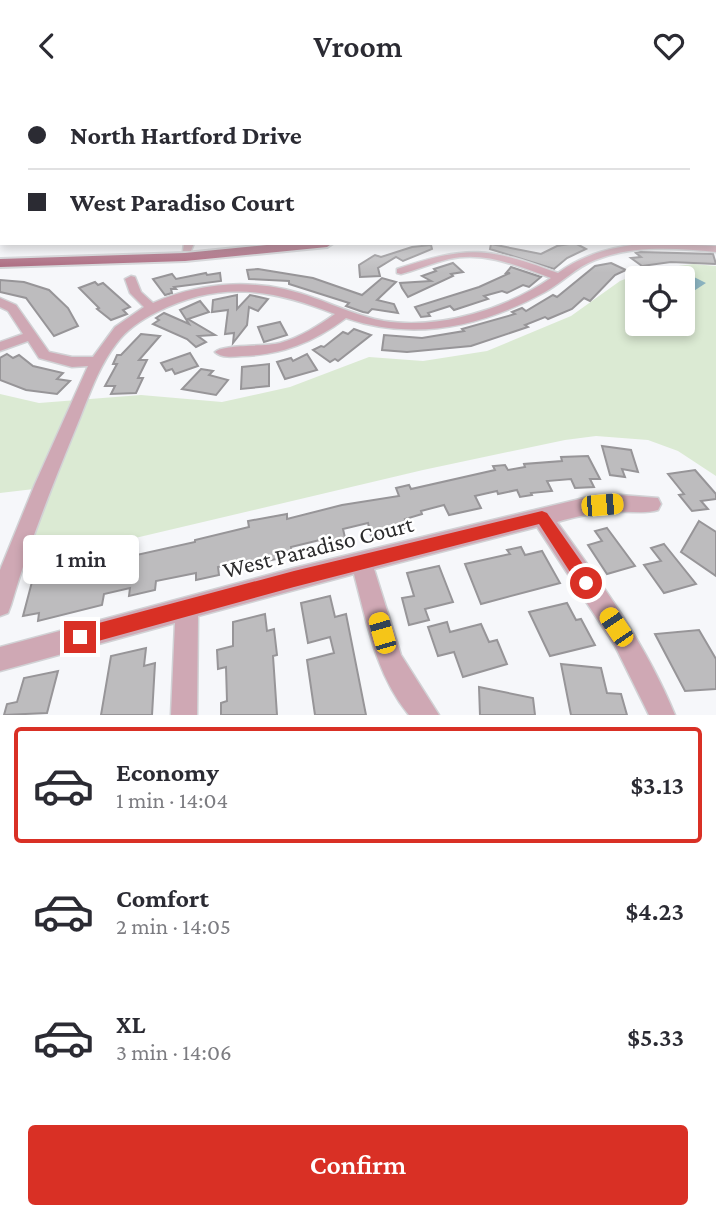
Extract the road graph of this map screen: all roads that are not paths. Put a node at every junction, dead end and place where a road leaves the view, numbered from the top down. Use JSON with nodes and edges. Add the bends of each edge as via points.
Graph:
{"nodes":[{"id":1,"x":214,"y":245,"type":"edge"},
{"id":2,"x":307,"y":245,"type":"edge"},
{"id":3,"x":658,"y":245,"type":"edge"},
{"id":4,"x":188,"y":246,"type":"edge"},
{"id":5,"x":716,"y":250,"type":"edge"},
{"id":6,"x":0,"y":256,"type":"edge"},
{"id":7,"x":0,"y":263,"type":"edge"},
{"id":8,"x":401,"y":271,"type":"dead end"},
{"id":9,"x":558,"y":277,"type":"junction"},
{"id":10,"x":131,"y":279,"type":"dead end"},
{"id":11,"x":0,"y":302,"type":"edge"},
{"id":12,"x":153,"y":309,"type":"junction"},
{"id":13,"x":342,"y":315,"type":"junction"},
{"id":14,"x":32,"y":335,"type":"junction"},
{"id":15,"x":0,"y":347,"type":"edge"},
{"id":16,"x":222,"y":352,"type":"dead end"},
{"id":17,"x":96,"y":361,"type":"junction"},
{"id":18,"x":651,"y":504,"type":"dead end"},
{"id":19,"x":542,"y":517,"type":"junction"},
{"id":20,"x":8,"y":557,"type":"edge"},
{"id":21,"x":362,"y":563,"type":"junction"},
{"id":22,"x":0,"y":604,"type":"edge"},
{"id":23,"x":187,"y":608,"type":"junction"},
{"id":24,"x":0,"y":659,"type":"edge"},
{"id":25,"x":184,"y":715,"type":"edge"},
{"id":26,"x":426,"y":715,"type":"edge"},
{"id":27,"x":662,"y":715,"type":"edge"}],
"edges":[{"from":1,"to":4,"type":"main road"},
{"from":2,"to":7,"type":"main road","via":[[185,257]]},
{"from":3,"to":5,"type":"street"},
{"from":3,"to":9,"type":"street","via":[[592,257]]},
{"from":4,"to":6,"type":"main road"},
{"from":8,"to":9,"type":"street","via":[[471,254],[506,259]]},
{"from":9,"to":13,"type":"street","via":[[521,298],[432,326],[389,326]]},
{"from":10,"to":12,"type":"street","via":[[136,293]]},
{"from":11,"to":14,"type":"street","via":[[12,308]]},
{"from":12,"to":13,"type":"street","via":[[203,291],[260,288],[300,296]]},
{"from":12,"to":17,"type":"street","via":[[123,328]]},
{"from":13,"to":16,"type":"street","via":[[290,346]]},
{"from":14,"to":15,"type":"street"},
{"from":14,"to":17,"type":"street","via":[[44,355],[72,362]]},
{"from":17,"to":20,"type":"street"},
{"from":18,"to":19,"type":"street","name":"West Paradiso Court","via":[[584,506]]},
{"from":19,"to":21,"type":"street","name":"West Paradiso Court"},
{"from":19,"to":27,"type":"street","via":[[631,649]]},
{"from":20,"to":22,"type":"street"},
{"from":21,"to":23,"type":"street","name":"West Paradiso Court"},
{"from":21,"to":26,"type":"street","via":[[397,679]]},
{"from":23,"to":24,"type":"street","name":"West Paradiso Court"},
{"from":23,"to":25,"type":"street"}]}
